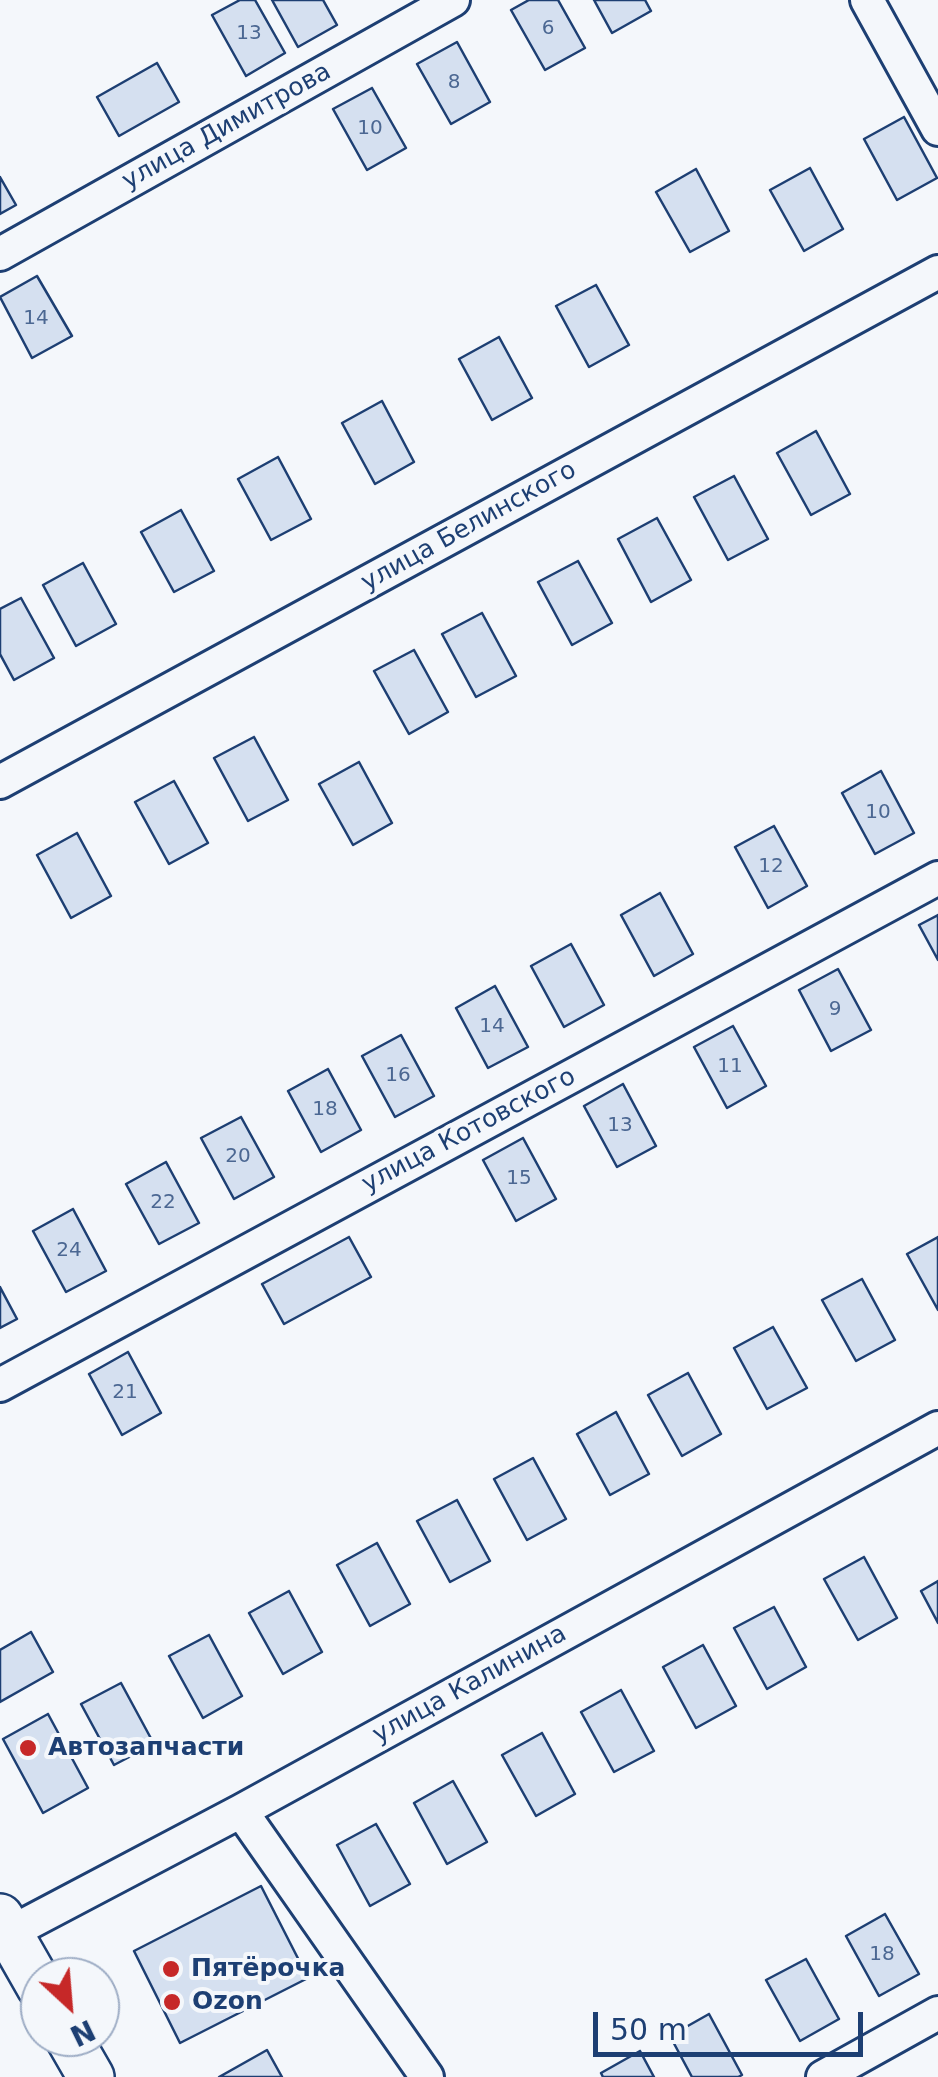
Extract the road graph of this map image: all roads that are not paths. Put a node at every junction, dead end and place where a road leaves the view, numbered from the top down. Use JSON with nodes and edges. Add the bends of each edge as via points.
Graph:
{"nodes":[{"id":1,"x":454,"y":0,"type":"edge"},
{"id":2,"x":867,"y":0,"type":"edge"},
{"id":3,"x":938,"y":130,"type":"edge"},
{"id":4,"x":0,"y":254,"type":"edge"},
{"id":5,"x":938,"y":272,"type":"edge"},
{"id":6,"x":0,"y":782,"type":"edge"},
{"id":7,"x":938,"y":878,"type":"edge"},
{"id":8,"x":0,"y":1385,"type":"edge"},
{"id":9,"x":938,"y":1428,"type":"edge"},
{"id":10,"x":240,"y":1811,"type":"junction"},
{"id":11,"x":3,"y":1930,"type":"edge"},
{"id":12,"x":20,"y":1957,"type":"edge"},
{"id":13,"x":938,"y":2013,"type":"edge"},
{"id":14,"x":427,"y":2077,"type":"edge"},
{"id":15,"x":823,"y":2077,"type":"edge"}],
"edges":[{"from":1,"to":4,"type":"street","name":"улица Димитрова"},
{"from":2,"to":3,"type":"street"},
{"from":5,"to":6,"type":"street","name":"улица Белинского"},
{"from":7,"to":8,"type":"street","name":"улица Котовского"},
{"from":9,"to":10,"type":"street","name":"улица Калинина"},
{"from":10,"to":11,"type":"street","name":"улица Калинина"},
{"from":10,"to":14,"type":"street"},
{"from":11,"to":12,"type":"street"},
{"from":13,"to":15,"type":"street"}]}
